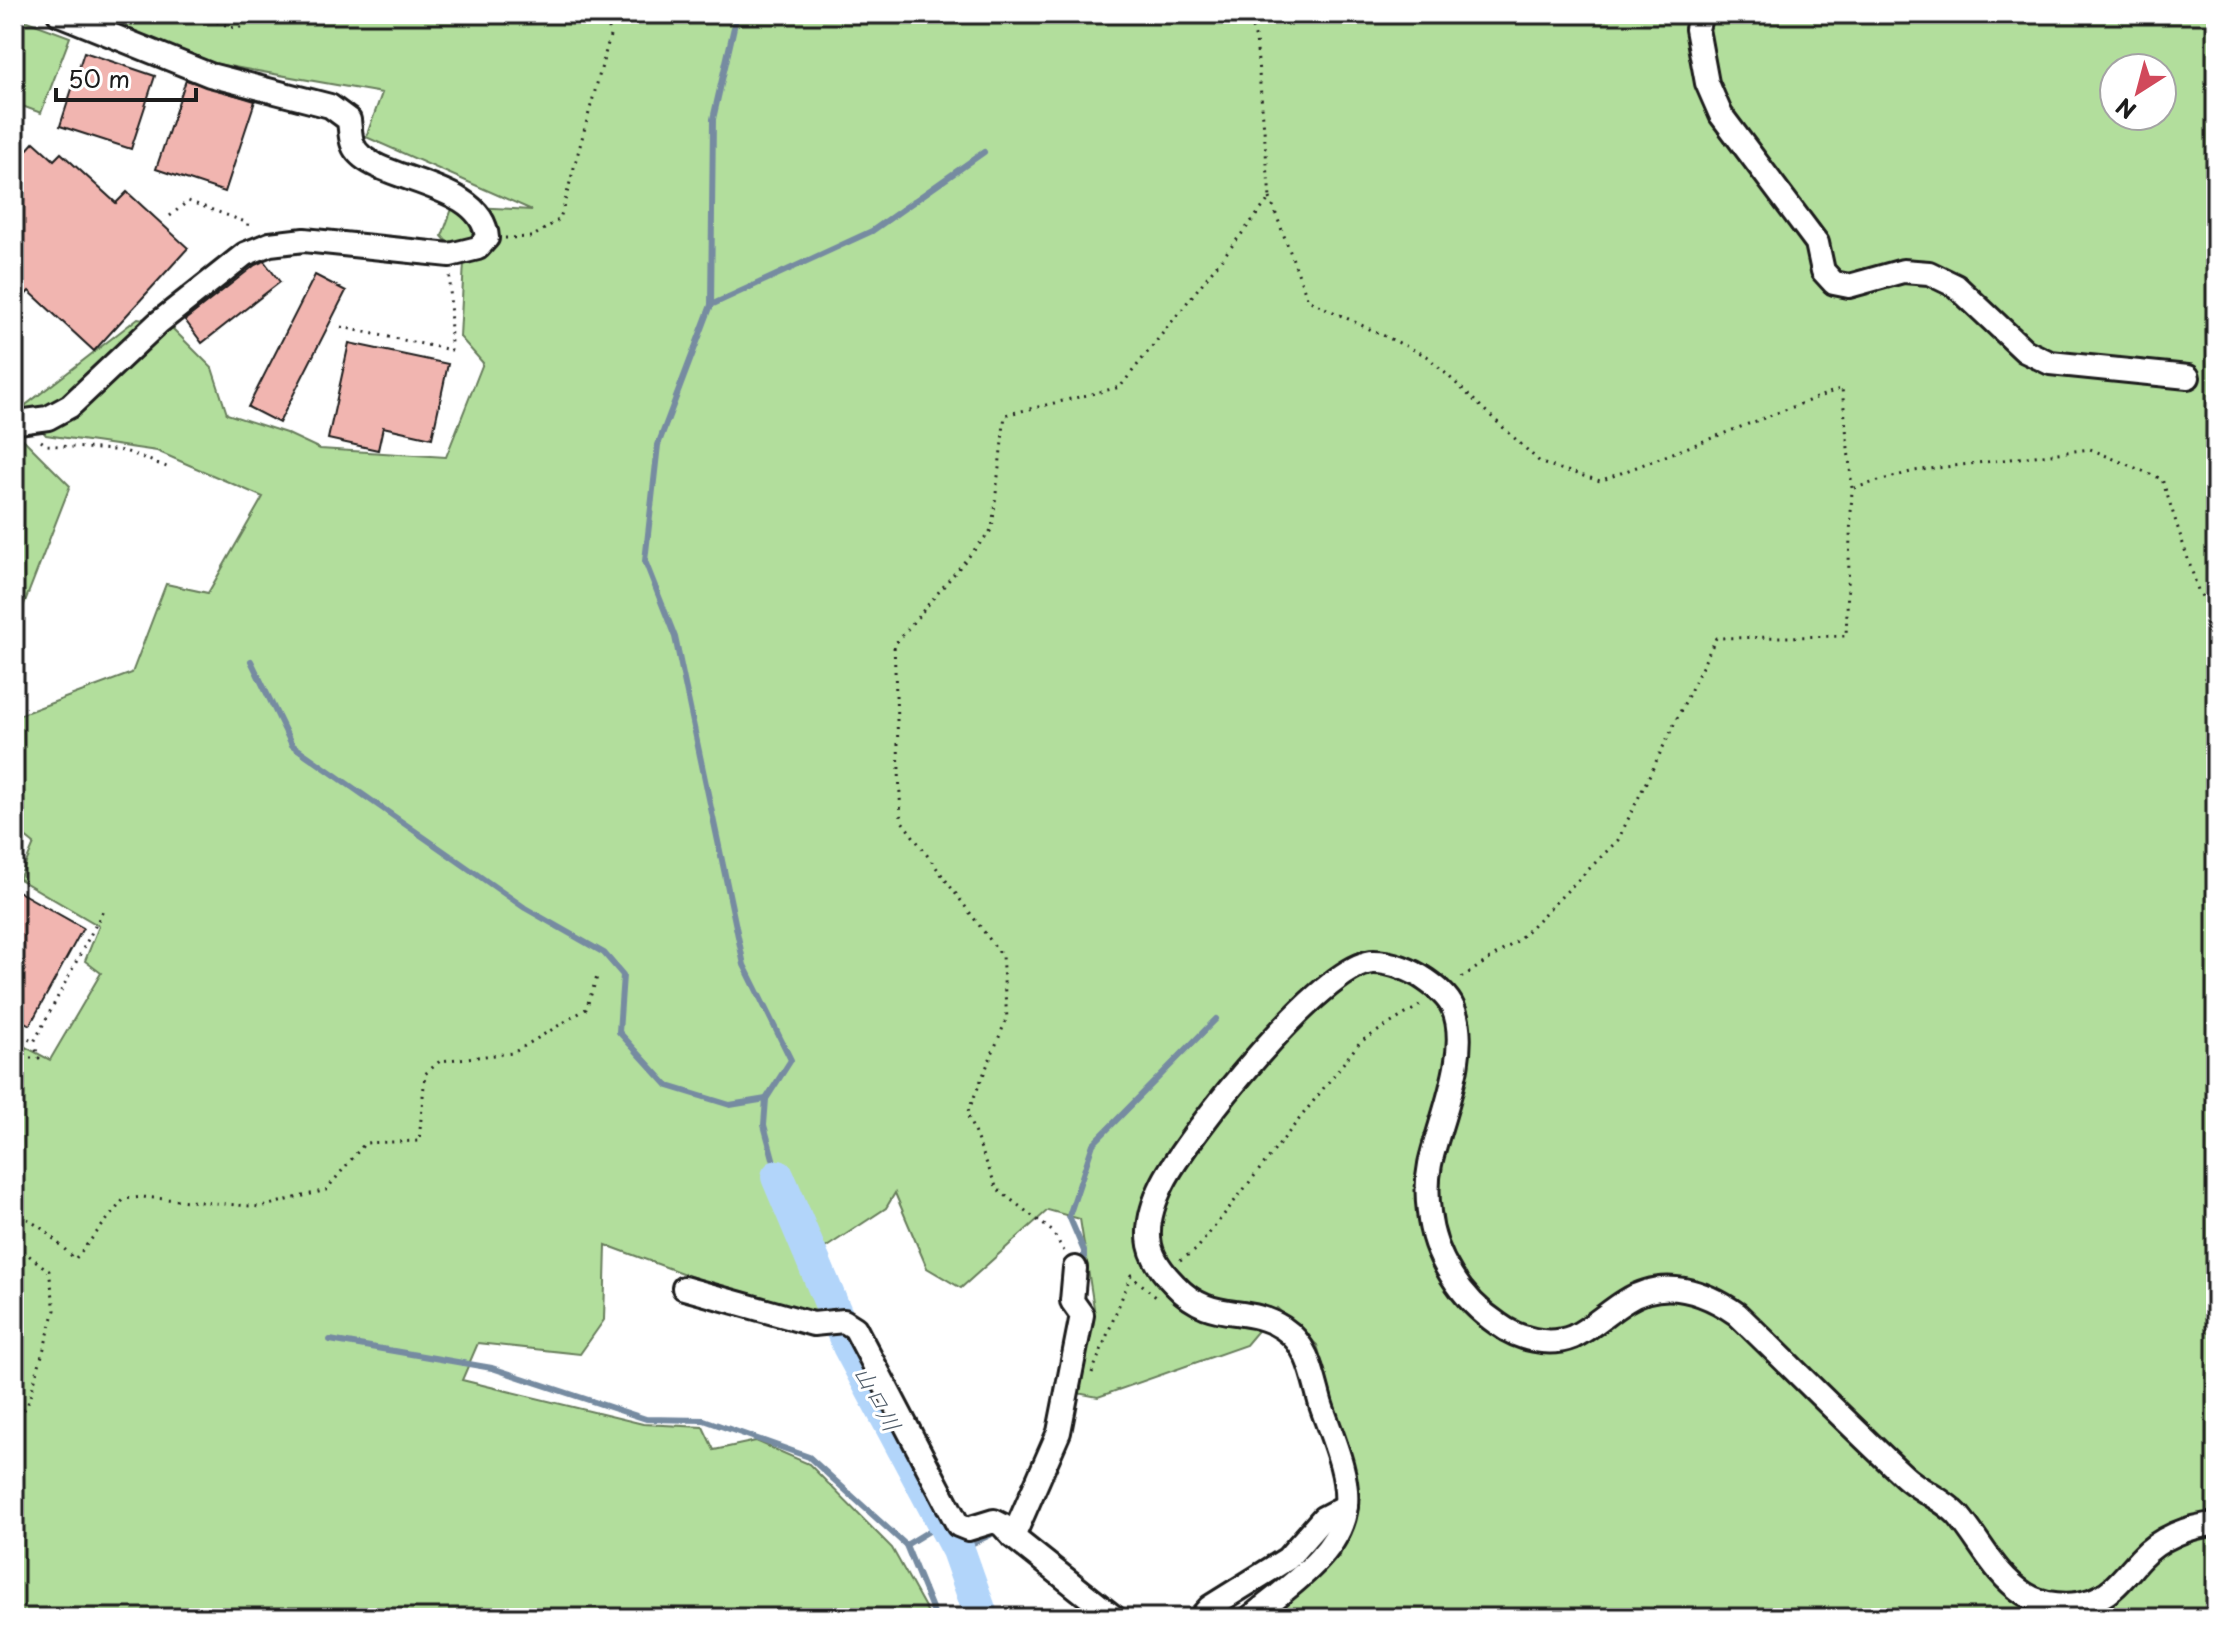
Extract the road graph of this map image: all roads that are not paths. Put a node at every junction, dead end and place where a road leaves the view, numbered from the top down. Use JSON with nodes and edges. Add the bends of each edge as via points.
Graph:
{"nodes":[{"id":1,"x":59,"y":14,"type":"edge"},
{"id":2,"x":1701,"y":14,"type":"edge"},
{"id":3,"x":2188,"y":377,"type":"dead end"},
{"id":4,"x":16,"y":419,"type":"edge"},
{"id":5,"x":1075,"y":1268,"type":"road end"},
{"id":6,"x":684,"y":1288,"type":"dead end"},
{"id":7,"x":1346,"y":1506,"type":"junction"},
{"id":8,"x":2216,"y":1524,"type":"edge"},
{"id":9,"x":1013,"y":1537,"type":"junction"},
{"id":10,"x":1115,"y":1618,"type":"edge"},
{"id":11,"x":1200,"y":1618,"type":"edge"},
{"id":12,"x":1250,"y":1618,"type":"edge"}],
"edges":[{"from":1,"to":4,"type":"street","via":[[210,75],[330,106],[349,120],[353,147],[366,160],[462,199],[486,225],[487,238],[478,248],[450,255],[304,240],[270,244],[245,254],[158,323],[70,406],[48,418]]},
{"from":2,"to":3,"type":"street","via":[[1697,29],[1707,83],[1721,115],[1817,243],[1823,271],[1834,283],[1849,286],[1903,271],[1929,273],[1956,286],[2025,351],[2050,363]]},
{"from":5,"to":9,"type":"street","via":[[1072,1301],[1082,1315],[1059,1432]]},
{"from":6,"to":9,"type":"street","via":[[813,1324],[835,1322],[855,1328],[958,1525],[968,1529],[994,1521]]},
{"from":7,"to":8,"type":"street","via":[[1344,1478],[1305,1351],[1285,1329],[1260,1317],[1208,1310],[1186,1297],[1162,1272],[1150,1244],[1150,1216],[1163,1183],[1194,1134],[1250,1066],[1327,984],[1357,965],[1374,962],[1422,977],[1454,1009],[1456,1064],[1429,1169],[1429,1214],[1448,1271],[1499,1326],[1524,1338],[1554,1341],[1574,1336],[1650,1291],[1668,1287],[1717,1300],[1912,1483],[1957,1514],[2008,1581],[2046,1603],[2089,1602],[2109,1592],[2143,1555],[2170,1536]]},
{"from":7,"to":11,"type":"street","via":[[1323,1518],[1287,1559]]},
{"from":7,"to":12,"type":"street","via":[[1339,1530],[1322,1556]]},
{"from":9,"to":10,"type":"street"}]}
